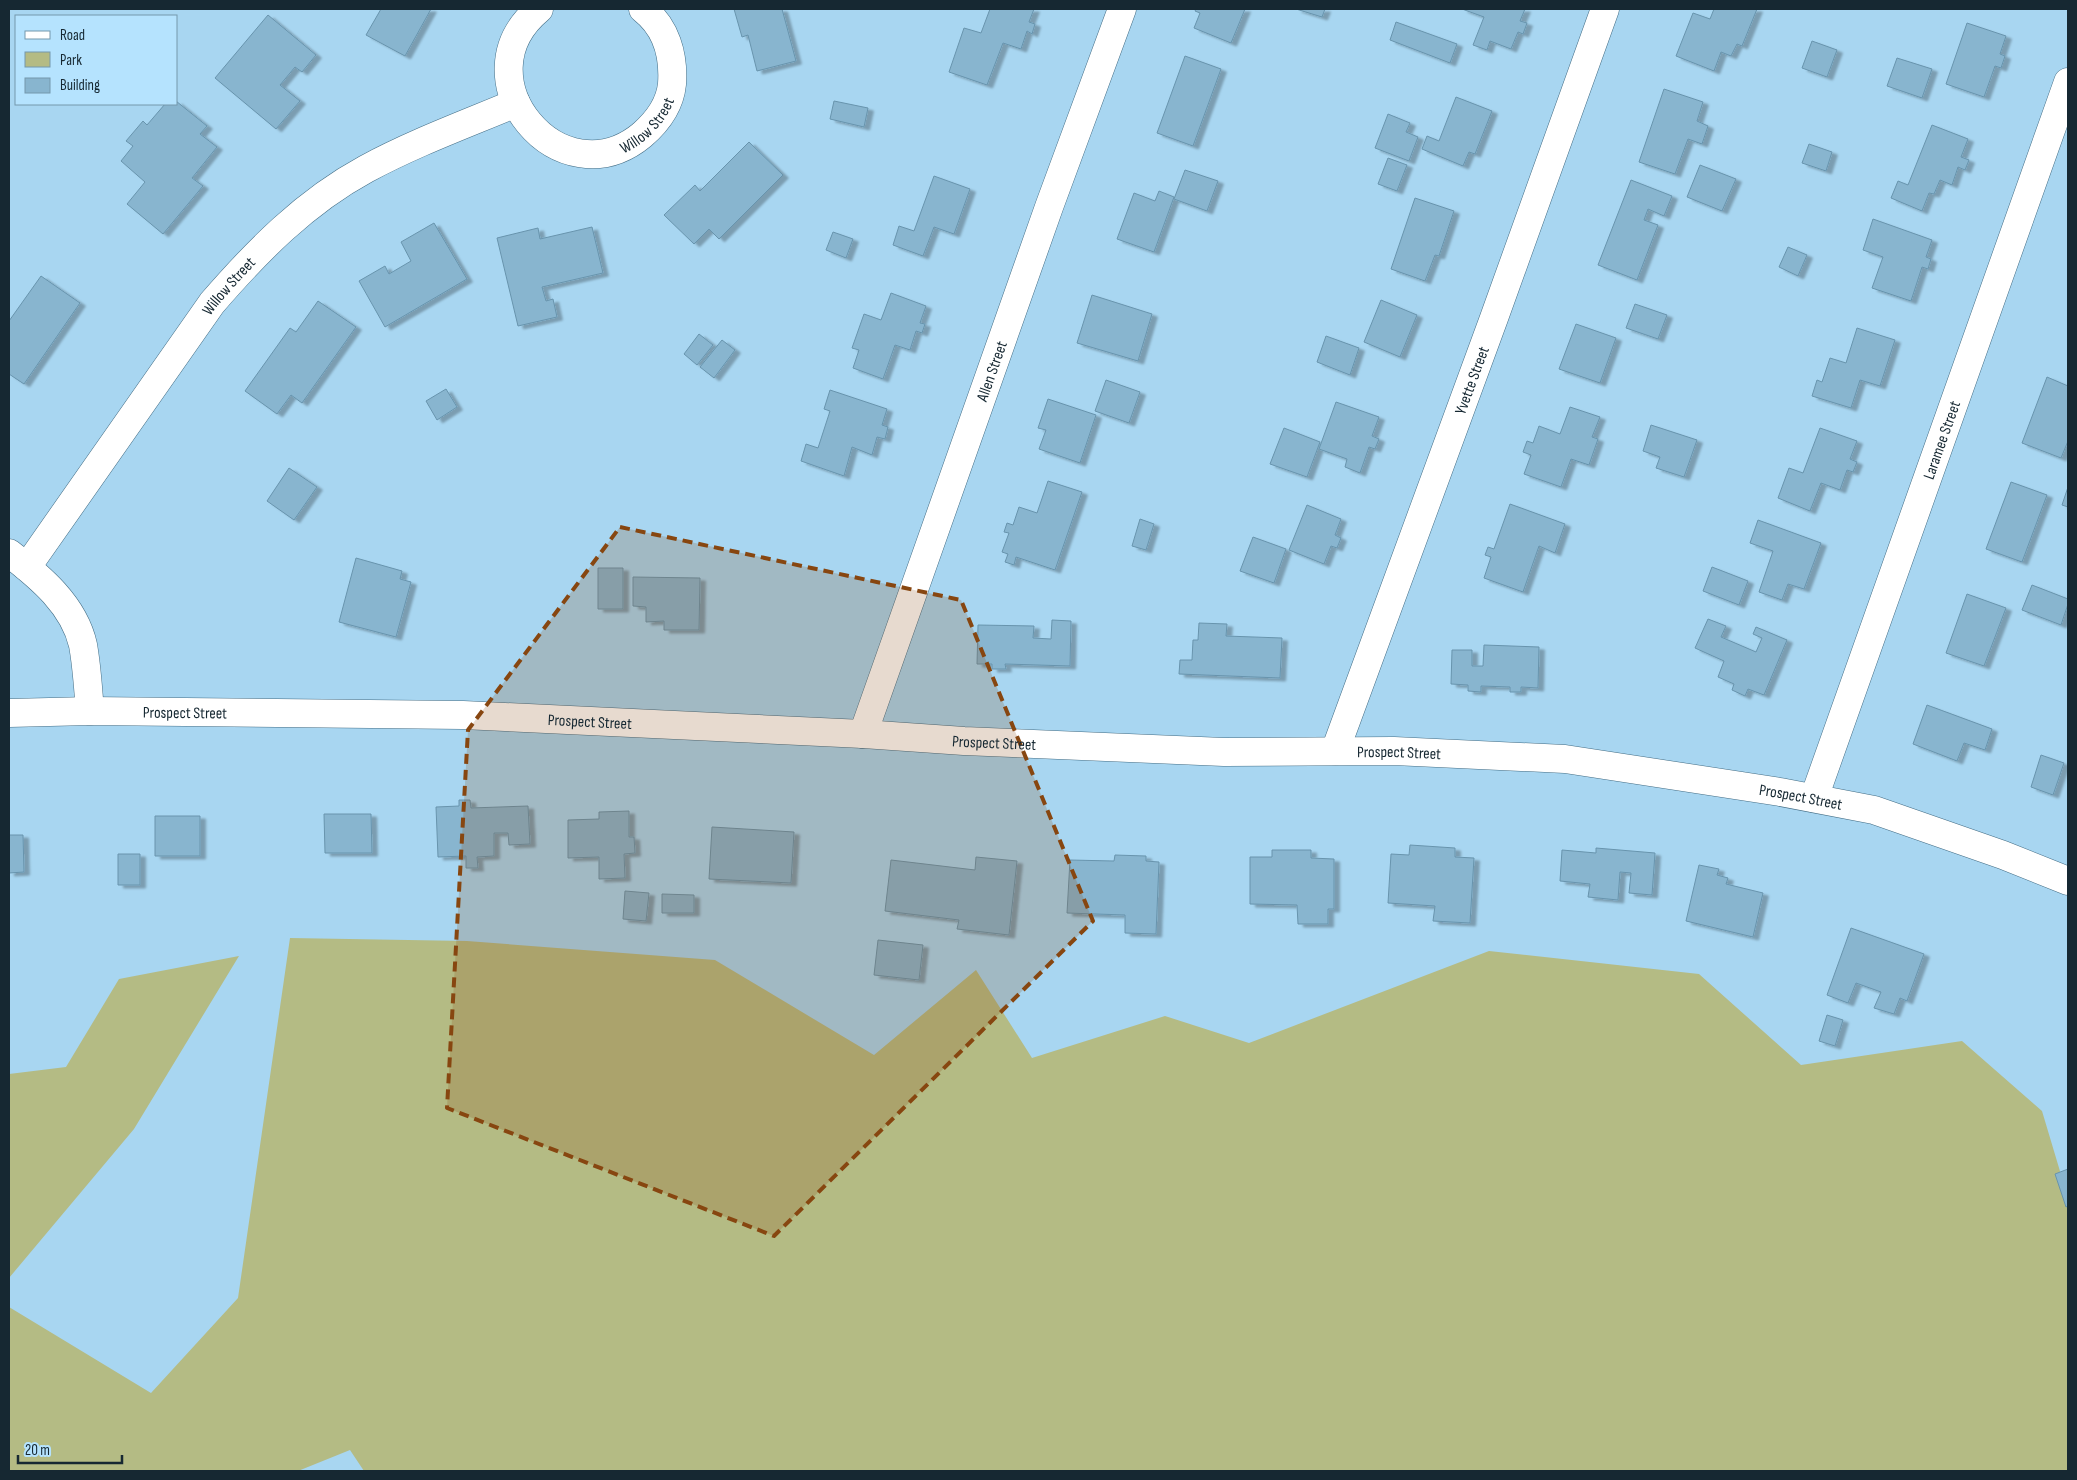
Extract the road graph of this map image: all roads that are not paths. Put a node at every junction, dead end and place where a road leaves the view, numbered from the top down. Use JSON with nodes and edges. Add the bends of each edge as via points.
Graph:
{"nodes":[{"id":1,"x":539,"y":9,"type":"edge"},
{"id":2,"x":643,"y":9,"type":"edge"},
{"id":3,"x":1122,"y":9,"type":"edge"},
{"id":4,"x":1605,"y":9,"type":"edge"},
{"id":5,"x":2068,"y":82,"type":"edge"},
{"id":6,"x":516,"y":103,"type":"junction"},
{"id":7,"x":18,"y":560,"type":"edge"},
{"id":8,"x":90,"y":711,"type":"junction"},
{"id":9,"x":9,"y":713,"type":"edge"},
{"id":10,"x":863,"y":734,"type":"junction"},
{"id":11,"x":1335,"y":751,"type":"junction"},
{"id":12,"x":1814,"y":798,"type":"junction"},
{"id":13,"x":2068,"y":881,"type":"edge"}],
"edges":[{"from":1,"to":6,"type":"street","name":"Willow Street","via":[[523,26],[511,56],[509,72]]},
{"from":2,"to":6,"type":"street","name":"Willow Street","via":[[666,40],[673,71],[667,103],[654,123],[637,139],[608,152],[576,152],[546,140],[533,130]]},
{"from":3,"to":10,"type":"street","name":"Allen Street"},
{"from":4,"to":11,"type":"street","name":"Yvette Street"},
{"from":5,"to":12,"type":"street","name":"Laramee Street"},
{"from":6,"to":7,"type":"street","name":"Willow Street","via":[[365,170],[282,228],[212,303]]},
{"from":7,"to":8,"type":"street","via":[[55,594],[72,617],[82,644]]},
{"from":8,"to":9,"type":"street","name":"Prospect Street"},
{"from":8,"to":10,"type":"street","name":"Prospect Street","via":[[463,715]]},
{"from":10,"to":11,"type":"street","name":"Prospect Street","via":[[1224,752]]},
{"from":11,"to":12,"type":"street","name":"Prospect Street","via":[[1565,759]]},
{"from":12,"to":13,"type":"street","name":"Prospect Street","via":[[1874,810]]}]}
